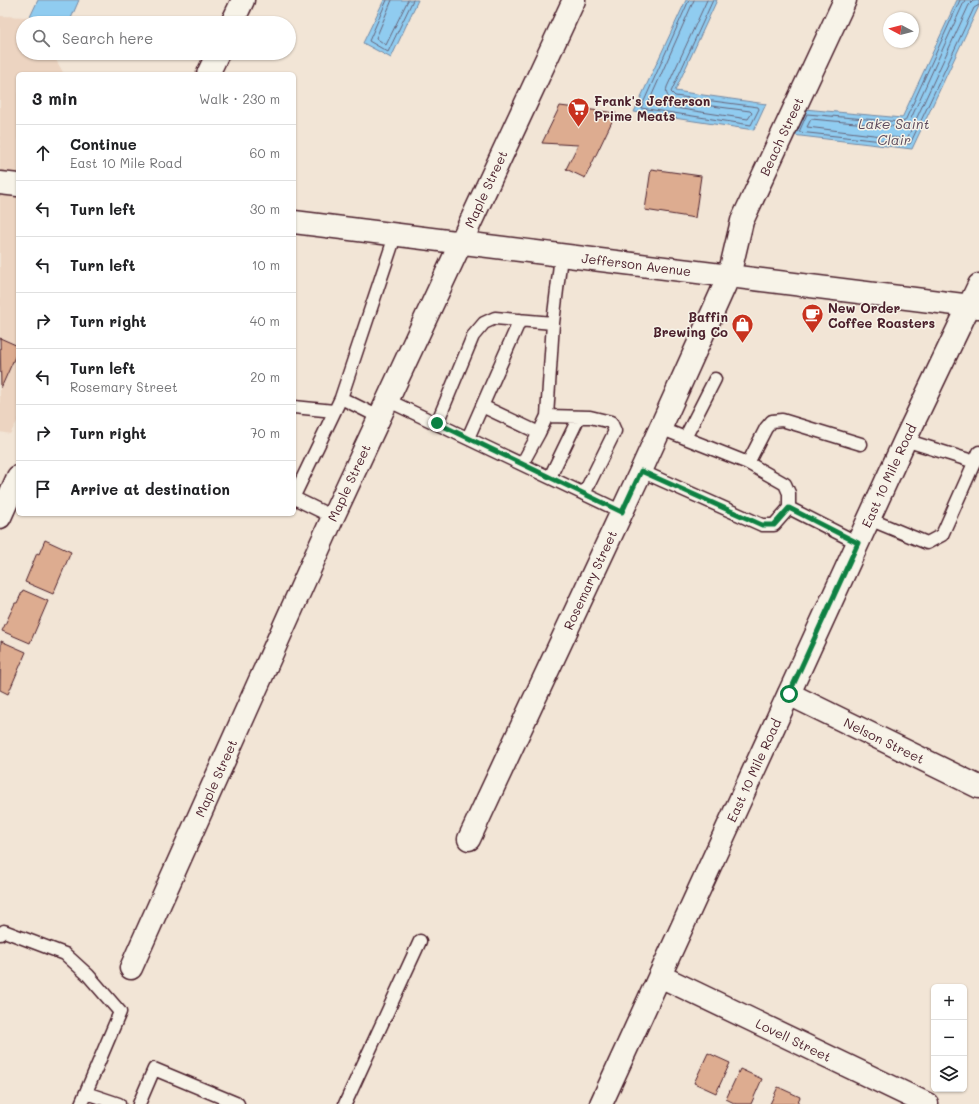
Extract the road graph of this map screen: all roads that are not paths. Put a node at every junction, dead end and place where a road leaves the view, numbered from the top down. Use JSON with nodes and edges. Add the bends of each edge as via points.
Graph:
{"nodes":[{"id":1,"x":243,"y":0,"type":"edge"},
{"id":2,"x":574,"y":0,"type":"edge"},
{"id":3,"x":845,"y":0,"type":"edge"},
{"id":4,"x":235,"y":16,"type":"edge"},
{"id":5,"x":215,"y":60,"type":"edge"},
{"id":6,"x":209,"y":72,"type":"edge"},
{"id":7,"x":0,"y":183,"type":"edge"},
{"id":8,"x":16,"y":185,"type":"edge"},
{"id":9,"x":296,"y":222,"type":"edge"},
{"id":10,"x":395,"y":236,"type":"junction"},
{"id":11,"x":462,"y":244,"type":"junction"},
{"id":12,"x":561,"y":256,"type":"junction"},
{"id":13,"x":729,"y":276,"type":"junction"},
{"id":14,"x":979,"y":285,"type":"edge"},
{"id":15,"x":974,"y":307,"type":"edge"},
{"id":16,"x":520,"y":320,"type":"junction"},
{"id":17,"x":553,"y":323,"type":"junction"},
{"id":18,"x":715,"y":379,"type":"dead end"},
{"id":19,"x":341,"y":398,"type":"junction"},
{"id":20,"x":482,"y":406,"type":"junction"},
{"id":21,"x":296,"y":407,"type":"edge"},
{"id":22,"x":383,"y":408,"type":"junction"},
{"id":23,"x":334,"y":411,"type":"junction"},
{"id":24,"x":548,"y":416,"type":"junction"},
{"id":25,"x":579,"y":417,"type":"junction"},
{"id":26,"x":437,"y":423,"type":"junction"},
{"id":27,"x":660,"y":428,"type":"junction"},
{"id":28,"x":539,"y":433,"type":"junction"},
{"id":29,"x":468,"y":438,"type":"junction"},
{"id":30,"x":685,"y":438,"type":"junction"},
{"id":31,"x":905,"y":440,"type":"junction"},
{"id":32,"x":861,"y":444,"type":"dead end"},
{"id":33,"x":977,"y":457,"type":"edge"},
{"id":34,"x":748,"y":463,"type":"junction"},
{"id":35,"x":522,"y":464,"type":"junction"},
{"id":36,"x":641,"y":471,"type":"junction"},
{"id":37,"x":550,"y":477,"type":"junction"},
{"id":38,"x":16,"y":481,"type":"edge"},
{"id":39,"x":296,"y":493,"type":"edge"},
{"id":40,"x":584,"y":494,"type":"junction"},
{"id":41,"x":296,"y":498,"type":"edge"},
{"id":42,"x":789,"y":508,"type":"junction"},
{"id":43,"x":622,"y":512,"type":"junction"},
{"id":44,"x":0,"y":517,"type":"edge"},
{"id":45,"x":333,"y":517,"type":"junction"},
{"id":46,"x":869,"y":519,"type":"junction"},
{"id":47,"x":858,"y":543,"type":"junction"},
{"id":48,"x":789,"y":694,"type":"junction"},
{"id":49,"x":979,"y":787,"type":"edge"},
{"id":50,"x":469,"y":839,"type":"dead end"},
{"id":51,"x":0,"y":934,"type":"edge"},
{"id":52,"x":420,"y":941,"type":"dead end"},
{"id":53,"x":131,"y":968,"type":"dead end"},
{"id":54,"x":660,"y":976,"type":"junction"},
{"id":55,"x":84,"y":1098,"type":"edge"},
{"id":56,"x":119,"y":1104,"type":"edge"},
{"id":57,"x":139,"y":1104,"type":"edge"},
{"id":58,"x":238,"y":1104,"type":"edge"},
{"id":59,"x":345,"y":1104,"type":"edge"},
{"id":60,"x":601,"y":1104,"type":"edge"},
{"id":61,"x":927,"y":1104,"type":"edge"}],
"edges":[{"from":1,"to":4,"type":"street"},
{"from":2,"to":11,"type":"street","name":"Maple Street"},
{"from":3,"to":13,"type":"street","name":"Beach Street","via":[[742,220]]},
{"from":5,"to":6,"type":"street"},
{"from":7,"to":8,"type":"street"},
{"from":9,"to":10,"type":"street","name":"Jefferson Avenue"},
{"from":10,"to":11,"type":"street","name":"Jefferson Avenue"},
{"from":10,"to":19,"type":"lane"},
{"from":11,"to":12,"type":"street","name":"Jefferson Avenue"},
{"from":11,"to":22,"type":"street","name":"Maple Street"},
{"from":12,"to":13,"type":"street","name":"Jefferson Avenue"},
{"from":12,"to":17,"type":"lane"},
{"from":13,"to":15,"type":"street","name":"Jefferson Avenue"},
{"from":13,"to":27,"type":"street","name":"Rosemary Street"},
{"from":14,"to":15,"type":"street","name":"East 10 Mile Road"},
{"from":15,"to":31,"type":"street","name":"East 10 Mile Road"},
{"from":16,"to":17,"type":"lane"},
{"from":16,"to":20,"type":"lane"},
{"from":16,"to":26,"type":"lane","via":[[495,318],[484,323],[473,336]]},
{"from":17,"to":24,"type":"lane"},
{"from":18,"to":30,"type":"lane"},
{"from":19,"to":22,"type":"lane"},
{"from":19,"to":23,"type":"lane"},
{"from":20,"to":28,"type":"lane"},
{"from":20,"to":29,"type":"lane"},
{"from":21,"to":23,"type":"lane"},
{"from":22,"to":26,"type":"lane"},
{"from":22,"to":45,"type":"street","name":"Maple Street"},
{"from":23,"to":39,"type":"lane"},
{"from":24,"to":25,"type":"lane"},
{"from":24,"to":28,"type":"lane"},
{"from":25,"to":37,"type":"lane"},
{"from":25,"to":40,"type":"lane","via":[[611,422],[615,431]]},
{"from":26,"to":29,"type":"lane"},
{"from":27,"to":30,"type":"lane"},
{"from":27,"to":36,"type":"street","name":"Rosemary Street"},
{"from":28,"to":35,"type":"lane"},
{"from":29,"to":35,"type":"lane"},
{"from":30,"to":34,"type":"lane"},
{"from":31,"to":33,"type":"lane"},
{"from":31,"to":46,"type":"street","name":"East 10 Mile Road"},
{"from":32,"to":34,"type":"lane","via":[[782,420],[772,421]]},
{"from":33,"to":46,"type":"lane","via":[[942,535],[927,543]]},
{"from":34,"to":42,"type":"lane","via":[[785,484]]},
{"from":35,"to":37,"type":"lane"},
{"from":36,"to":42,"type":"lane","via":[[762,525],[774,525]]},
{"from":36,"to":43,"type":"street","name":"Rosemary Street"},
{"from":37,"to":40,"type":"lane"},
{"from":38,"to":44,"type":"street"},
{"from":40,"to":43,"type":"lane"},
{"from":41,"to":45,"type":"lane"},
{"from":42,"to":47,"type":"lane"},
{"from":43,"to":50,"type":"street","name":"Rosemary Street"},
{"from":45,"to":53,"type":"street","name":"Maple Street"},
{"from":46,"to":47,"type":"street","name":"East 10 Mile Road"},
{"from":47,"to":48,"type":"street","name":"East 10 Mile Road"},
{"from":48,"to":49,"type":"street","name":"Nelson Street"},
{"from":48,"to":54,"type":"street","name":"East 10 Mile Road"},
{"from":51,"to":55,"type":"lane","via":[[4,931],[65,954],[88,975],[120,1012]]},
{"from":52,"to":59,"type":"lane"},
{"from":54,"to":60,"type":"street","name":"East 10 Mile Road"},
{"from":54,"to":61,"type":"street","name":"Lovell Street"},
{"from":55,"to":56,"type":"lane"},
{"from":57,"to":58,"type":"lane","via":[[154,1069]]}]}
